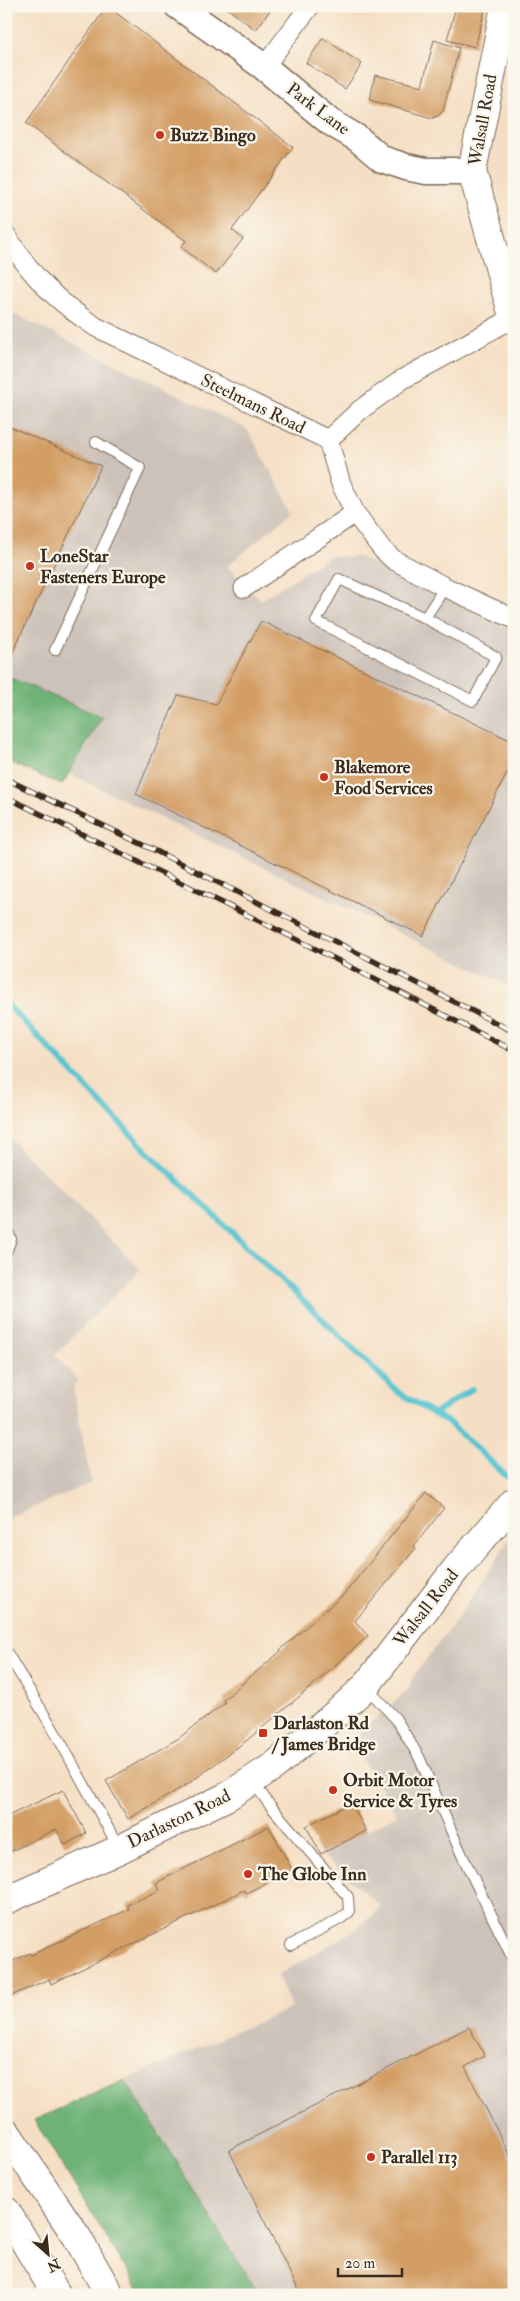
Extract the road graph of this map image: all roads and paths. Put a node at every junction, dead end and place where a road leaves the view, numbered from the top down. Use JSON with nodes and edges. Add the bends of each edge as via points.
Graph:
{"nodes":[{"id":1,"x":178,"y":6,"type":"edge"},
{"id":2,"x":310,"y":6,"type":"edge"},
{"id":3,"x":504,"y":6,"type":"edge"},
{"id":4,"x":264,"y":67,"type":"junction"},
{"id":5,"x":472,"y":171,"type":"junction"},
{"id":6,"x":6,"y":235,"type":"edge"},
{"id":7,"x":513,"y":319,"type":"edge"},
{"id":8,"x":328,"y":440,"type":"junction"},
{"id":9,"x":96,"y":442,"type":"dead end"},
{"id":10,"x":355,"y":513,"type":"junction"},
{"id":11,"x":445,"y":587,"type":"junction"},
{"id":12,"x":244,"y":588,"type":"dead end"},
{"id":13,"x":425,"y":618,"type":"junction"},
{"id":14,"x":514,"y":619,"type":"edge"},
{"id":15,"x":54,"y":650,"type":"dead end"},
{"id":16,"x":6,"y":1227,"type":"edge"},
{"id":17,"x":6,"y":1252,"type":"edge"},
{"id":18,"x":509,"y":1508,"type":"edge"},
{"id":19,"x":6,"y":1651,"type":"edge"},
{"id":20,"x":365,"y":1687,"type":"junction"},
{"id":21,"x":337,"y":1713,"type":"joint"},
{"id":22,"x":253,"y":1781,"type":"junction"},
{"id":23,"x":120,"y":1848,"type":"junction"},
{"id":24,"x":6,"y":1900,"type":"edge"},
{"id":25,"x":291,"y":1945,"type":"dead end"},
{"id":26,"x":514,"y":1961,"type":"edge"},
{"id":27,"x":6,"y":2132,"type":"edge"},
{"id":28,"x":6,"y":2211,"type":"edge"},
{"id":29,"x":56,"y":2295,"type":"edge"},
{"id":30,"x":110,"y":2295,"type":"edge"}],
"edges":[{"from":1,"to":4,"type":"main road","name":"Park Lane"},
{"from":2,"to":4,"type":"street"},
{"from":3,"to":5,"type":"main road","name":"Walsall Road"},
{"from":4,"to":5,"type":"main road","name":"Park Lane","via":[[330,122],[357,138],[382,159],[426,171]]},
{"from":5,"to":7,"type":"main road","name":"Walsall Road"},
{"from":6,"to":8,"type":"street","name":"Steelmans Road","via":[[39,281],[72,311],[96,327]]},
{"from":7,"to":8,"type":"street","via":[[403,379],[360,410]]},
{"from":8,"to":10,"type":"street","via":[[341,484]]},
{"from":9,"to":15,"type":"lane","via":[[140,468]]},
{"from":10,"to":11,"type":"street","via":[[394,560]]},
{"from":10,"to":12,"type":"street"},
{"from":11,"to":13,"type":"lane"},
{"from":11,"to":14,"type":"street"},
{"from":13,"to":13,"type":"lane","via":[[496,657],[473,701],[316,620],[339,580]]},
{"from":16,"to":17,"type":"lane","via":[[11,1239]]},
{"from":18,"to":20,"type":"main road","name":"Walsall Road","via":[[456,1569]]},
{"from":19,"to":23,"type":"lane"},
{"from":20,"to":21,"type":"main road","name":"Walsall Road"},
{"from":20,"to":26,"type":"lane","via":[[396,1719],[419,1756],[460,1853]]},
{"from":21,"to":22,"type":"main road","name":"Darlaston Road"},
{"from":22,"to":23,"type":"main road","name":"Darlaston Road"},
{"from":22,"to":25,"type":"lane","via":[[268,1804],[348,1896],[349,1912]]},
{"from":23,"to":24,"type":"main road","name":"Darlaston Road"},
{"from":27,"to":30,"type":"main road","via":[[77,2237]]},
{"from":28,"to":29,"type":"main road"}]}
